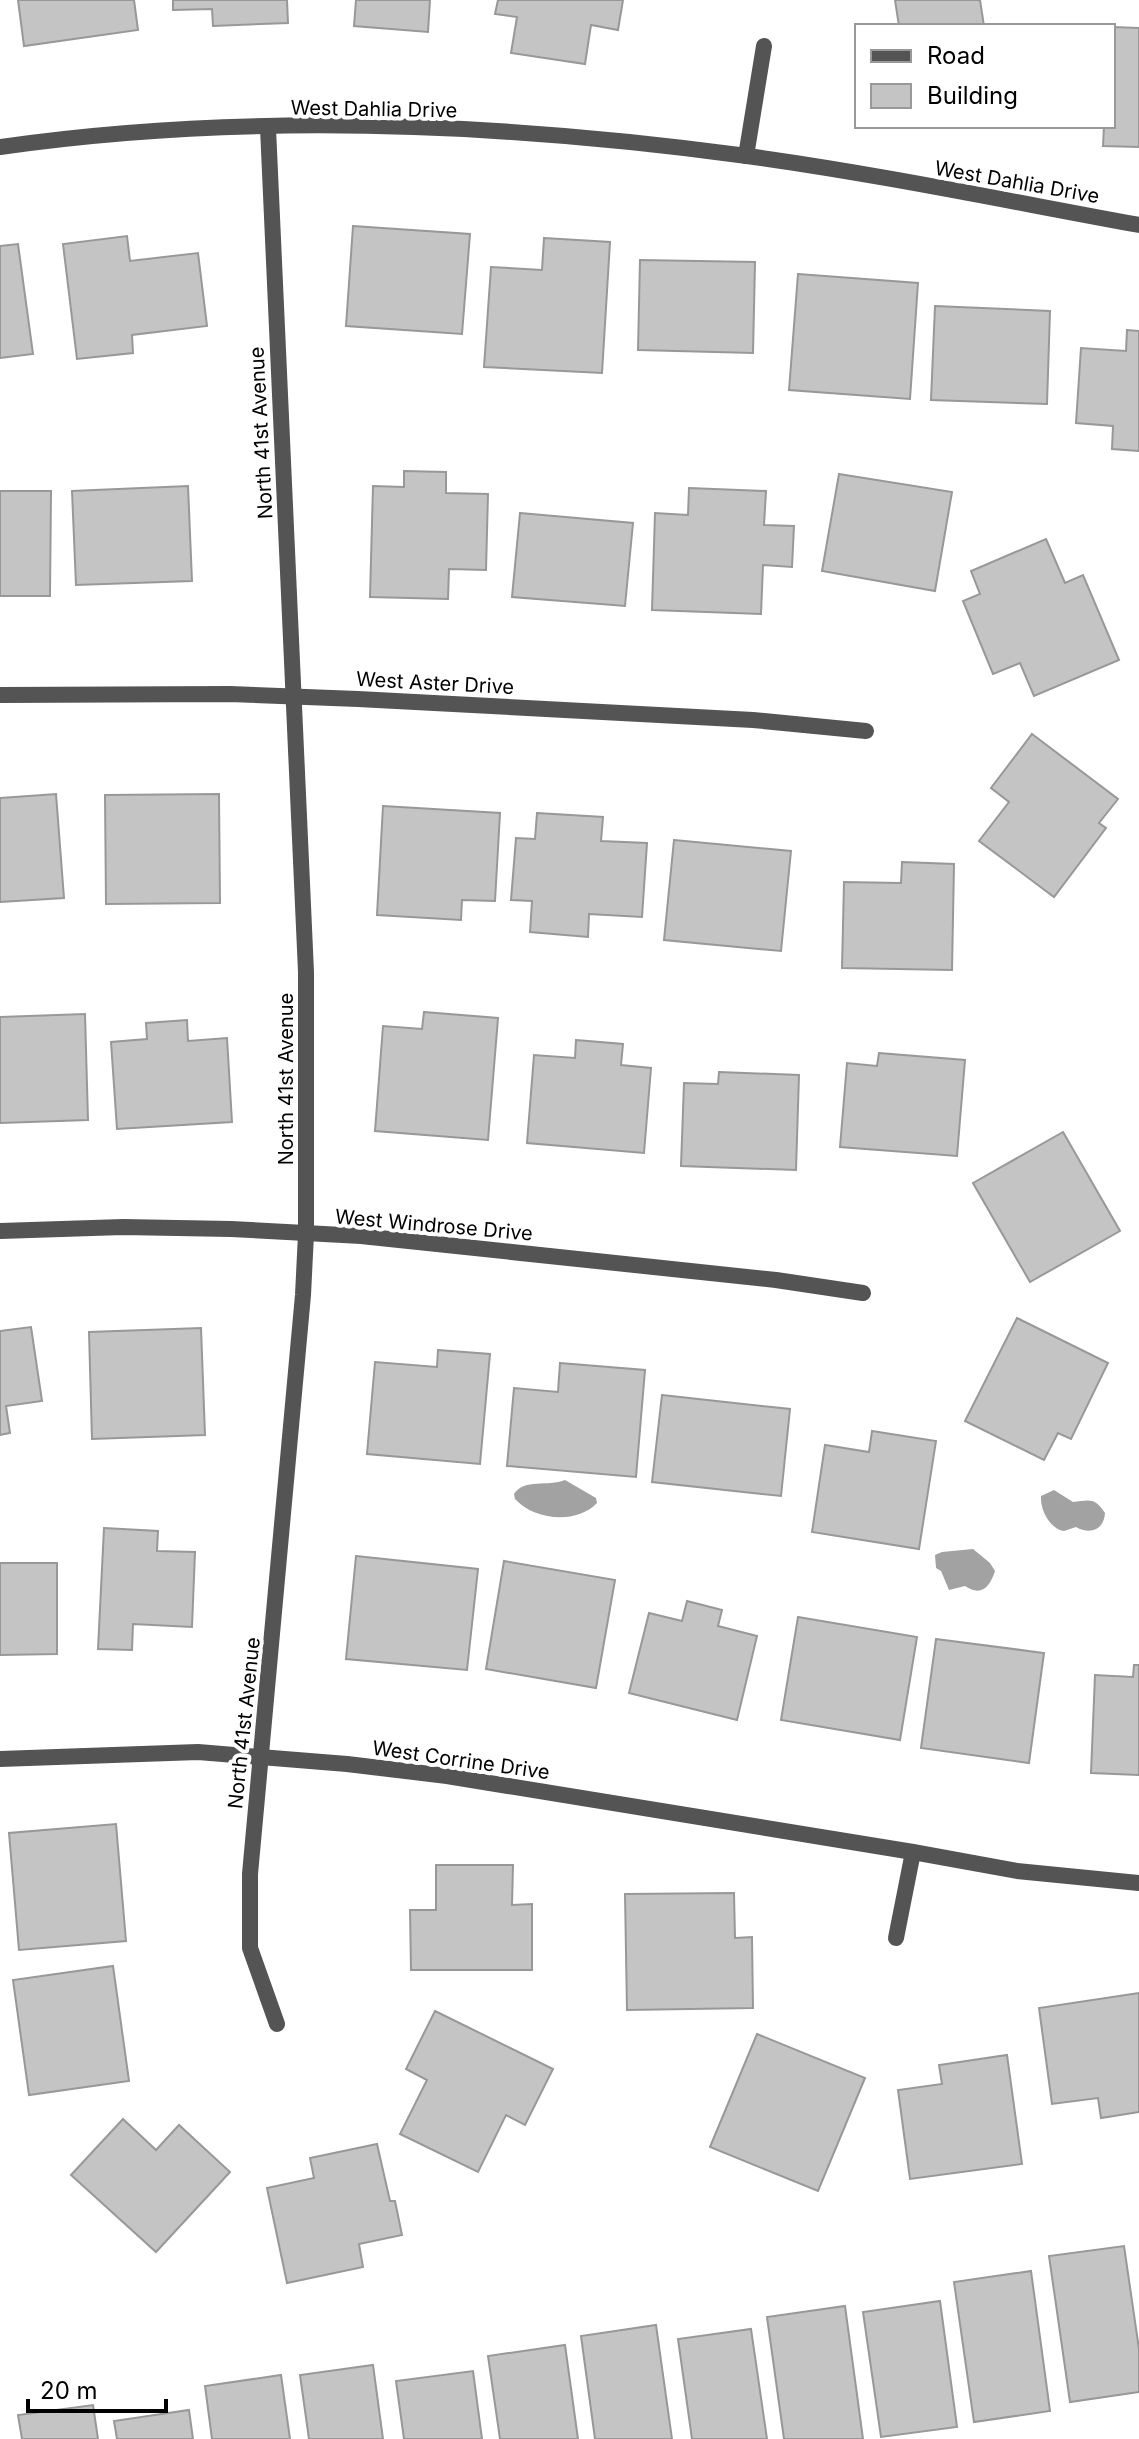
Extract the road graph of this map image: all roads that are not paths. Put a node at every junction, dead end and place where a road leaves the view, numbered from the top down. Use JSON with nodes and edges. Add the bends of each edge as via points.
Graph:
{"nodes":[{"id":1,"x":764,"y":46,"type":"dead end"},
{"id":2,"x":268,"y":128,"type":"junction"},
{"id":3,"x":0,"y":147,"type":"edge"},
{"id":4,"x":746,"y":156,"type":"junction"},
{"id":5,"x":1139,"y":225,"type":"edge"},
{"id":6,"x":0,"y":695,"type":"edge"},
{"id":7,"x":294,"y":697,"type":"junction"},
{"id":8,"x":866,"y":731,"type":"dead end"},
{"id":9,"x":0,"y":1231,"type":"edge"},
{"id":10,"x":306,"y":1234,"type":"junction"},
{"id":11,"x":863,"y":1293,"type":"dead end"},
{"id":12,"x":262,"y":1758,"type":"junction"},
{"id":13,"x":0,"y":1759,"type":"edge"},
{"id":14,"x":913,"y":1852,"type":"junction"},
{"id":15,"x":1139,"y":1883,"type":"edge"},
{"id":16,"x":896,"y":1938,"type":"dead end"},
{"id":17,"x":277,"y":2024,"type":"dead end"}],
"edges":[{"from":1,"to":4,"type":"street"},
{"from":2,"to":3,"type":"street","name":"West Dahlia Drive"},
{"from":2,"to":4,"type":"street","name":"West Dahlia Drive","via":[[454,130]]},
{"from":2,"to":7,"type":"street","name":"North 41st Avenue"},
{"from":4,"to":5,"type":"street","name":"West Dahlia Drive"},
{"from":6,"to":7,"type":"street","name":"West Aster Drive"},
{"from":7,"to":8,"type":"street","name":"West Aster Drive","via":[[753,720]]},
{"from":7,"to":10,"type":"street","name":"North 41st Avenue","via":[[306,972]]},
{"from":9,"to":10,"type":"street","name":"West Windrose Drive","via":[[123,1227]]},
{"from":10,"to":11,"type":"street","name":"West Windrose Drive","via":[[606,1261]]},
{"from":10,"to":12,"type":"street","name":"North 41st Avenue"},
{"from":12,"to":13,"type":"street","name":"West Corrine Drive","via":[[198,1752]]},
{"from":12,"to":14,"type":"street","name":"West Corrine Drive","via":[[447,1776]]},
{"from":12,"to":17,"type":"street","name":"North 41st Avenue","via":[[250,1874],[250,1948]]},
{"from":14,"to":15,"type":"street","name":"West Corrine Drive","via":[[1017,1871]]},
{"from":14,"to":16,"type":"street"}]}
